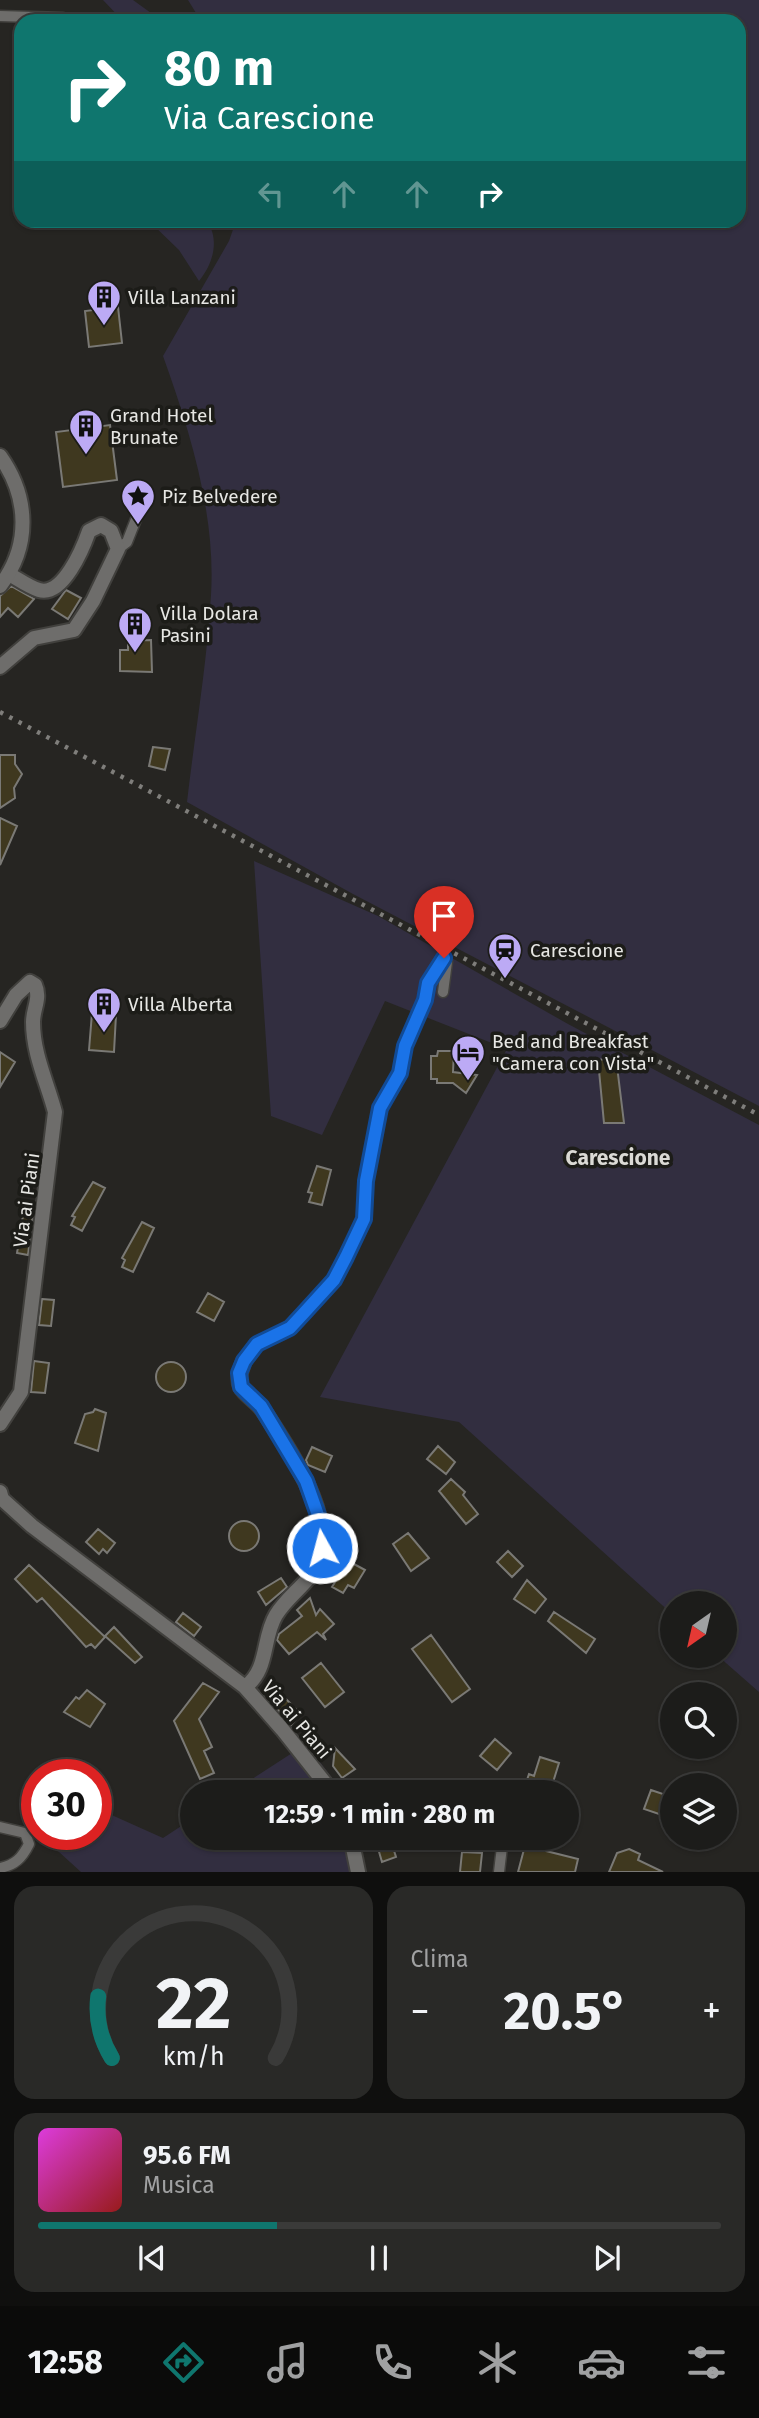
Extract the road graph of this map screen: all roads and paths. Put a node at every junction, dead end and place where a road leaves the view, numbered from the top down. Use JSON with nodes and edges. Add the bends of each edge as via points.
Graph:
{"nodes":[{"id":1,"x":0,"y":456,"type":"edge"},
{"id":2,"x":146,"y":494,"type":"dead end"},
{"id":3,"x":118,"y":550,"type":"junction"},
{"id":4,"x":4,"y":580,"type":"edge"},
{"id":5,"x":0,"y":667,"type":"edge"},
{"id":6,"x":443,"y":992,"type":"dead end"},
{"id":7,"x":0,"y":1021,"type":"edge"},
{"id":8,"x":244,"y":1361,"type":"joint"},
{"id":9,"x":0,"y":1423,"type":"edge"},
{"id":10,"x":0,"y":1492,"type":"edge"},
{"id":11,"x":245,"y":1688,"type":"junction"},
{"id":12,"x":322,"y":1780,"type":"edge"},
{"id":13,"x":0,"y":1827,"type":"edge"},
{"id":14,"x":353,"y":1850,"type":"edge"},
{"id":15,"x":502,"y":1850,"type":"edge"},
{"id":16,"x":0,"y":1868,"type":"edge"},
{"id":17,"x":358,"y":1872,"type":"edge"},
{"id":18,"x":499,"y":1872,"type":"edge"}],
"edges":[{"from":1,"to":4,"type":"street","via":[[21,496],[22,516],[20,553]]},
{"from":2,"to":3,"type":"lane","via":[[127,542]]},
{"from":3,"to":4,"type":"street","via":[[111,531],[101,526],[89,531],[74,566],[52,589],[41,591]]},
{"from":3,"to":5,"type":"street","via":[[74,630],[33,638]]},
{"from":6,"to":8,"type":"lane","via":[[444,958],[428,983],[400,1073],[380,1108],[364,1219],[334,1280],[290,1328],[257,1344]]},
{"from":7,"to":9,"type":"street","name":"Via ai Piani","via":[[16,995],[30,982],[35,985],[33,1021],[55,1126],[21,1392]]},
{"from":8,"to":11,"type":"street","via":[[239,1373],[241,1387],[261,1406],[306,1481],[318,1515],[322,1548],[311,1577],[274,1617],[259,1670]]},
{"from":10,"to":11,"type":"street","name":"Via ai Piani","via":[[32,1526]]},
{"from":11,"to":12,"type":"street","name":"Via ai Piani"},
{"from":13,"to":16,"type":"lane","via":[[25,1833],[29,1844],[23,1856]]},
{"from":14,"to":17,"type":"street"},
{"from":15,"to":18,"type":"lane"}]}
